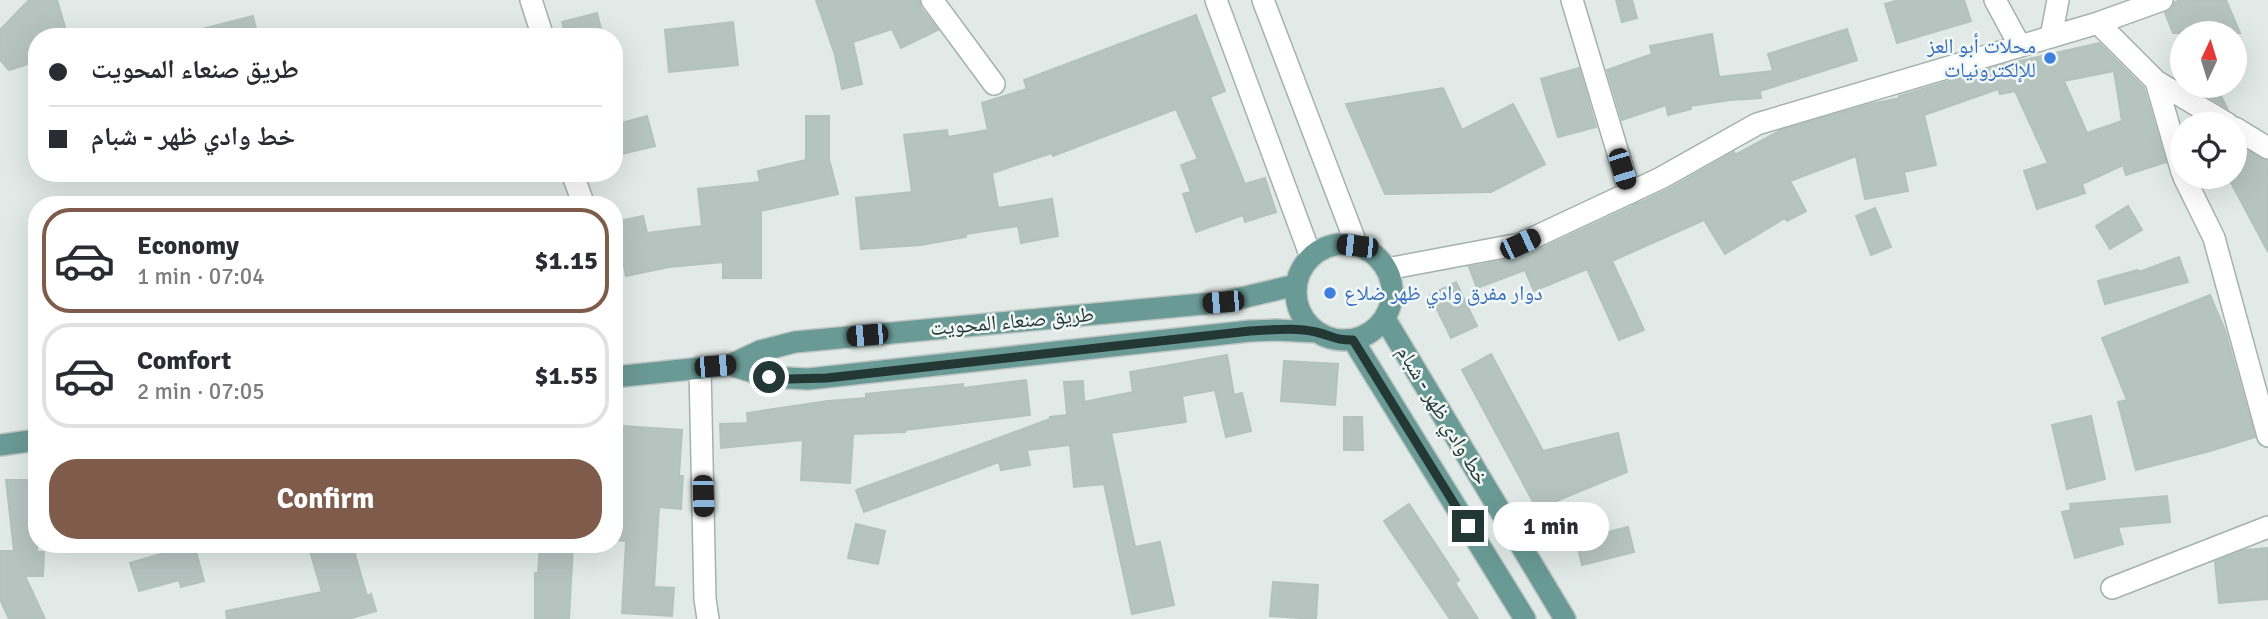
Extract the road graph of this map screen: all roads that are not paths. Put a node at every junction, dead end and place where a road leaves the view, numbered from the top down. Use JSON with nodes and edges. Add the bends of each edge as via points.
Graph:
{"nodes":[{"id":1,"x":531,"y":0,"type":"edge"},
{"id":2,"x":932,"y":0,"type":"edge"},
{"id":3,"x":1216,"y":0,"type":"edge"},
{"id":4,"x":1263,"y":0,"type":"edge"},
{"id":5,"x":1572,"y":0,"type":"edge"},
{"id":6,"x":1995,"y":0,"type":"edge"},
{"id":7,"x":2058,"y":0,"type":"edge"},
{"id":8,"x":2162,"y":0,"type":"edge"},
{"id":9,"x":2098,"y":23,"type":"junction"},
{"id":10,"x":540,"y":28,"type":"edge"},
{"id":11,"x":2051,"y":37,"type":"junction"},
{"id":12,"x":2020,"y":46,"type":"junction"},
{"id":13,"x":2157,"y":81,"type":"junction"},
{"id":14,"x":994,"y":84,"type":"dead end"},
{"id":15,"x":2208,"y":112,"type":"edge"},
{"id":16,"x":2170,"y":128,"type":"edge"},
{"id":17,"x":2247,"y":135,"type":"edge"},
{"id":18,"x":2268,"y":148,"type":"edge"},
{"id":19,"x":2191,"y":189,"type":"edge"},
{"id":20,"x":1630,"y":193,"type":"junction"},
{"id":21,"x":1357,"y":246,"type":"junction"},
{"id":22,"x":1311,"y":257,"type":"junction"},
{"id":23,"x":1387,"y":269,"type":"junction"},
{"id":24,"x":1296,"y":285,"type":"junction"},
{"id":25,"x":1385,"y":319,"type":"junction"},
{"id":26,"x":1317,"y":332,"type":"junction"},
{"id":27,"x":1353,"y":340,"type":"junction"},
{"id":28,"x":730,"y":365,"type":"junction"},
{"id":29,"x":700,"y":368,"type":"junction"},
{"id":30,"x":623,"y":376,"type":"edge"},
{"id":31,"x":2268,"y":436,"type":"edge"},
{"id":32,"x":28,"y":441,"type":"edge"},
{"id":33,"x":0,"y":444,"type":"edge"},
{"id":34,"x":2268,"y":527,"type":"edge"},
{"id":35,"x":2112,"y":588,"type":"dead end"},
{"id":36,"x":708,"y":619,"type":"edge"},
{"id":37,"x":1525,"y":619,"type":"edge"},
{"id":38,"x":1565,"y":619,"type":"edge"}],
"edges":[{"from":1,"to":10,"type":"street"},
{"from":2,"to":14,"type":"street"},
{"from":3,"to":22,"type":"street"},
{"from":4,"to":21,"type":"street"},
{"from":5,"to":20,"type":"street"},
{"from":6,"to":12,"type":"street"},
{"from":7,"to":11,"type":"street"},
{"from":8,"to":9,"type":"street"},
{"from":9,"to":11,"type":"street"},
{"from":9,"to":13,"type":"street"},
{"from":11,"to":12,"type":"street"},
{"from":12,"to":20,"type":"street","via":[[1757,124]]},
{"from":13,"to":15,"type":"street"},
{"from":13,"to":16,"type":"street"},
{"from":17,"to":18,"type":"street"},
{"from":19,"to":31,"type":"street","via":[[2214,238]]},
{"from":20,"to":23,"type":"street","via":[[1520,244]]},
{"from":21,"to":22,"type":"main road","via":[[1325,248]]},
{"from":21,"to":23,"type":"main road"},
{"from":22,"to":24,"type":"main road"},
{"from":23,"to":25,"type":"main road","via":[[1392,303]]},
{"from":24,"to":26,"type":"main road","via":[[1303,318]]},
{"from":24,"to":28,"type":"main road","name":"طريق صنعاء المحويت","via":[[1223,302],[794,342]]},
{"from":25,"to":27,"type":"main road"},
{"from":25,"to":38,"type":"main road","name":"خط وادي ظهر - شبام"},
{"from":26,"to":27,"type":"main road","via":[[1334,340]]},
{"from":26,"to":28,"type":"main road","name":"طريق صنعاء المحويت","via":[[1250,331],[808,379],[769,377]]},
{"from":27,"to":37,"type":"main road","name":"خط وادي ظهر - شبام"},
{"from":28,"to":29,"type":"main road","name":"طريق صنعاء المحويت"},
{"from":29,"to":30,"type":"main road","name":"طريق صنعاء المحويت"},
{"from":29,"to":36,"type":"street"},
{"from":32,"to":33,"type":"main road"},
{"from":34,"to":35,"type":"street"}]}
